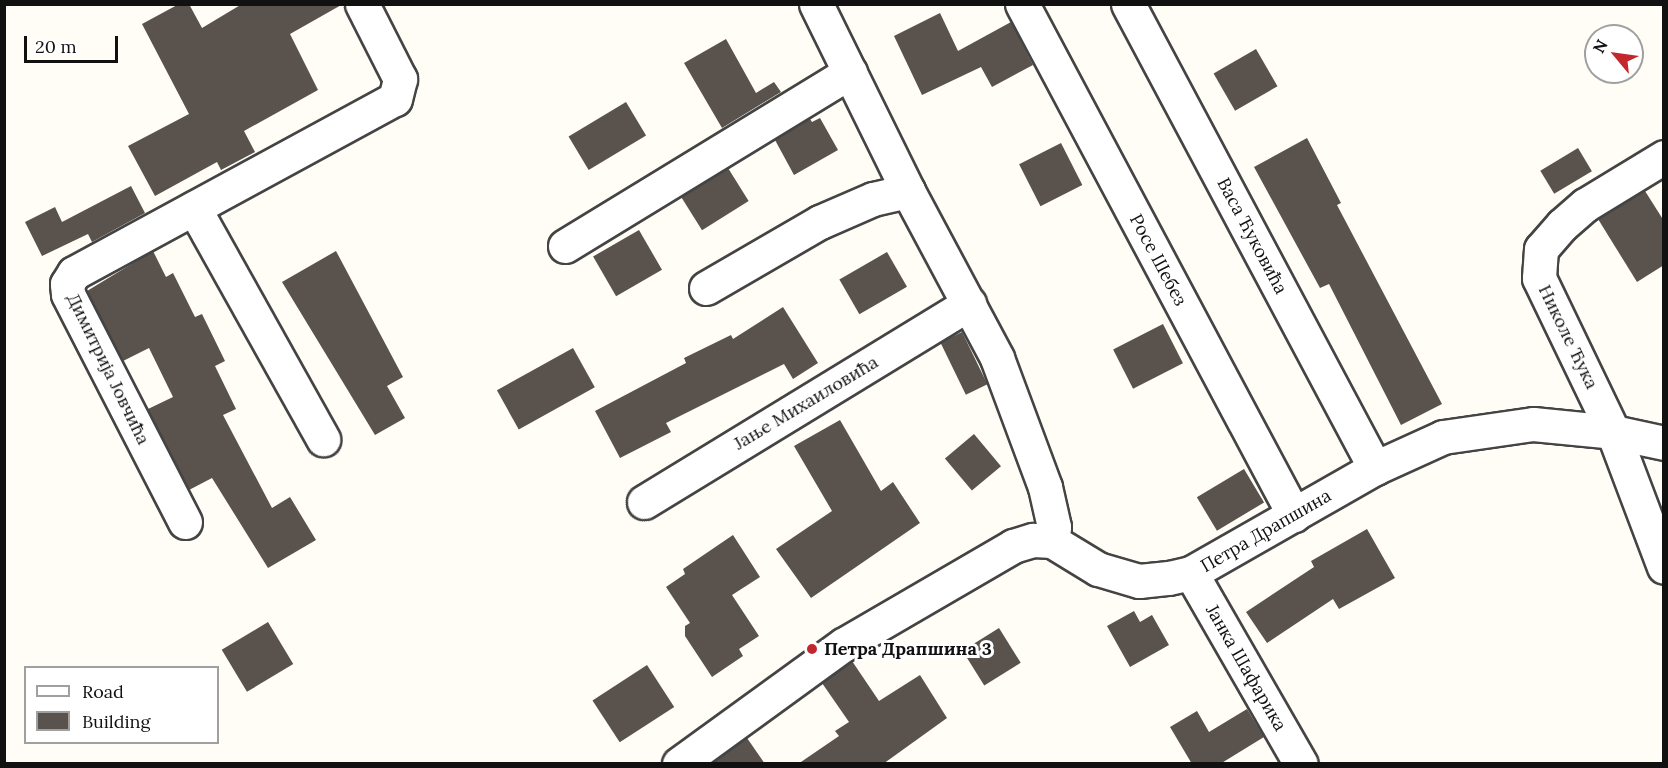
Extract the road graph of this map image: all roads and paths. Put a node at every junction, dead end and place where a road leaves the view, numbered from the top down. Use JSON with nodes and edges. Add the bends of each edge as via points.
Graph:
{"nodes":[{"id":1,"x":362,"y":4,"type":"edge"},
{"id":2,"x":816,"y":4,"type":"edge"},
{"id":3,"x":1022,"y":4,"type":"edge"},
{"id":4,"x":1128,"y":4,"type":"edge"},
{"id":5,"x":850,"y":72,"type":"junction"},
{"id":6,"x":1664,"y":157,"type":"edge"},
{"id":7,"x":908,"y":191,"type":"junction"},
{"id":8,"x":194,"y":208,"type":"junction"},
{"id":9,"x":565,"y":246,"type":"dead end"},
{"id":10,"x":706,"y":288,"type":"dead end"},
{"id":11,"x":969,"y":304,"type":"junction"},
{"id":12,"x":1613,"y":432,"type":"junction"},
{"id":13,"x":323,"y":439,"type":"dead end"},
{"id":14,"x":1664,"y":443,"type":"edge"},
{"id":15,"x":1375,"y":468,"type":"junction"},
{"id":16,"x":644,"y":502,"type":"dead end"},
{"id":17,"x":1294,"y":515,"type":"junction"},
{"id":18,"x":185,"y":522,"type":"dead end"},
{"id":19,"x":1052,"y":541,"type":"junction"},
{"id":20,"x":1664,"y":567,"type":"edge"},
{"id":21,"x":1191,"y":573,"type":"junction"},
{"id":22,"x":679,"y":764,"type":"edge"},
{"id":23,"x":1301,"y":764,"type":"edge"}],
"edges":[{"from":1,"to":8,"type":"street","name":"Димитрија Јовчића","via":[[400,79],[395,99]]},
{"from":2,"to":5,"type":"street"},
{"from":3,"to":17,"type":"street","name":"Росе Шебез"},
{"from":4,"to":15,"type":"street","name":"Васа Ћуковића"},
{"from":5,"to":7,"type":"street"},
{"from":5,"to":9,"type":"street"},
{"from":6,"to":12,"type":"street","name":"Николе Ћука","via":[[1585,205],[1541,249],[1539,278]]},
{"from":7,"to":10,"type":"street","via":[[873,199],[820,222]]},
{"from":7,"to":11,"type":"street"},
{"from":8,"to":13,"type":"street"},
{"from":8,"to":18,"type":"street","name":"Димитрија Јовчића","via":[[75,273],[67,284],[68,294]]},
{"from":11,"to":16,"type":"street","name":"Јање Михаиловића"},
{"from":11,"to":19,"type":"street","via":[[1015,402],[1050,506]]},
{"from":12,"to":14,"type":"street","name":"Петра Драпшина"},
{"from":12,"to":15,"type":"street","name":"Петра Драпшина","via":[[1533,424],[1478,429],[1443,437]]},
{"from":12,"to":20,"type":"street","name":"Николе Ћука"},
{"from":15,"to":17,"type":"street","name":"Петра Драпшина"},
{"from":17,"to":21,"type":"street","name":"Петра Драпшина"},
{"from":19,"to":21,"type":"street","name":"Петра Драпшина","via":[[1098,569],[1139,581]]},
{"from":19,"to":22,"type":"street","via":[[1033,540],[1013,546],[843,645]]},
{"from":21,"to":23,"type":"street","name":"Јанка Шафарика"}]}
